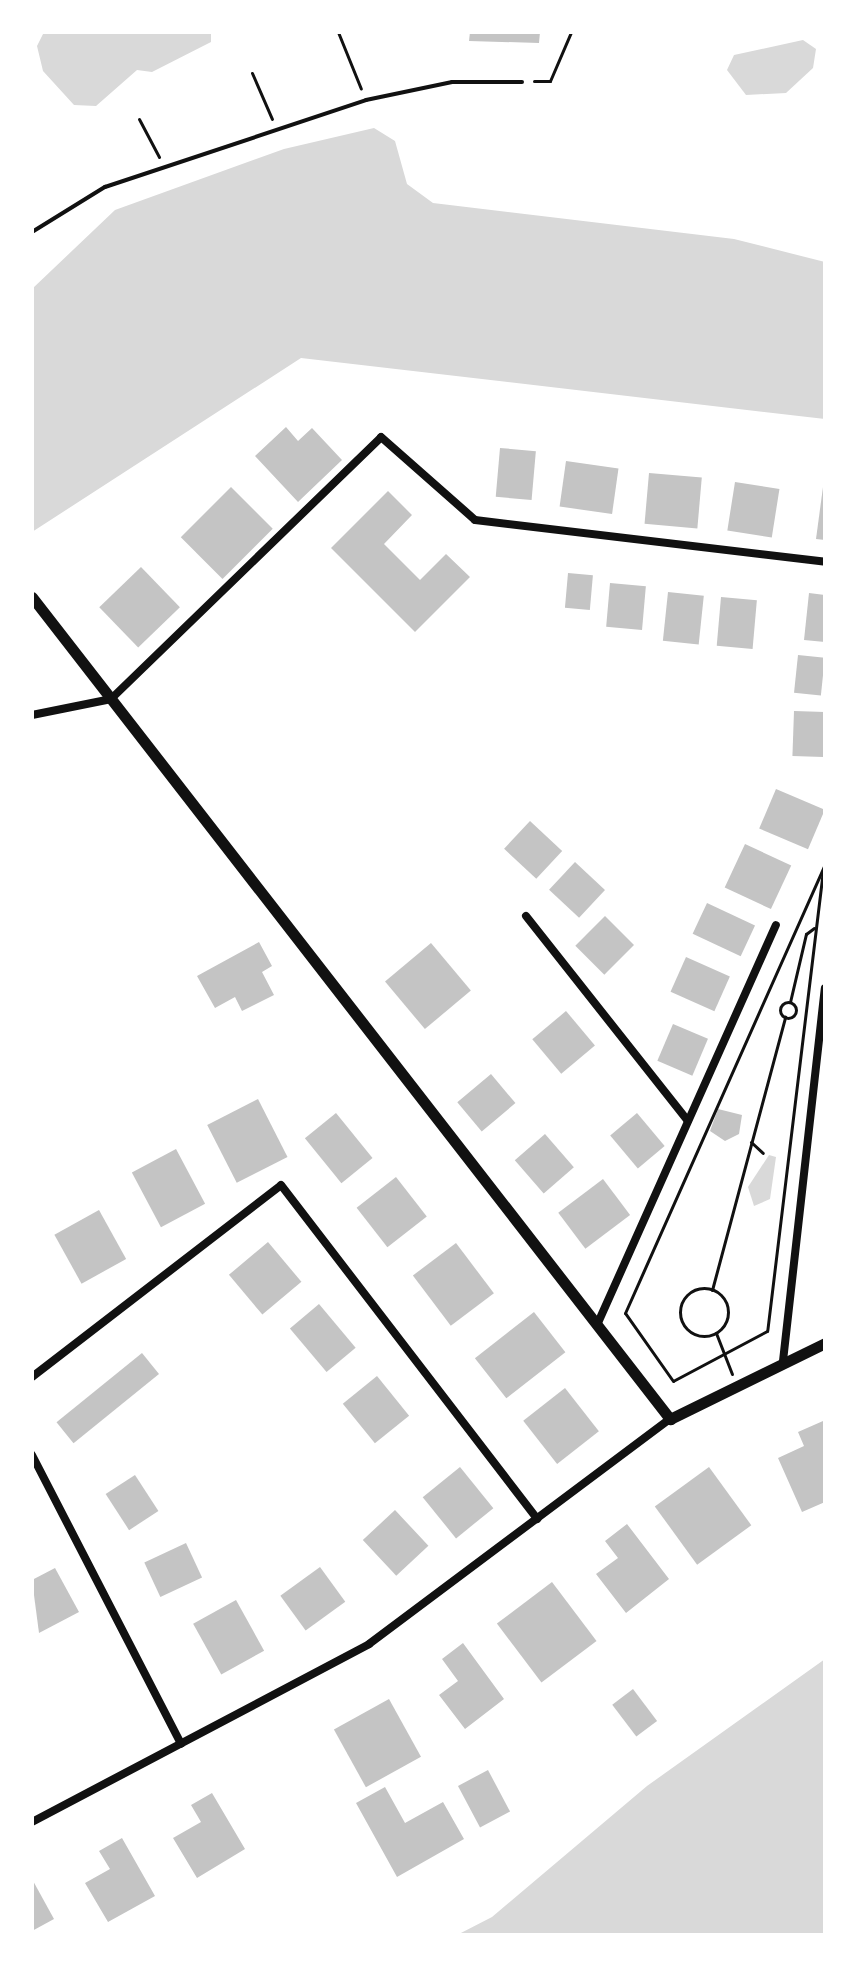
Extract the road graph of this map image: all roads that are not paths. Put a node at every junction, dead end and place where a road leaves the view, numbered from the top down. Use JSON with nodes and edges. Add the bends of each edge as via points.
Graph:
{"nodes":[{"id":1,"x":522,"y":82,"type":"road end"},
{"id":2,"x":32,"y":232,"type":"edge"},
{"id":3,"x":825,"y":562,"type":"edge"},
{"id":4,"x":32,"y":597,"type":"edge"},
{"id":5,"x":111,"y":699,"type":"junction"},
{"id":6,"x":32,"y":715,"type":"edge"},
{"id":7,"x":526,"y":916,"type":"dead end"},
{"id":8,"x":776,"y":925,"type":"dead end"},
{"id":9,"x":825,"y":988,"type":"edge"},
{"id":10,"x":688,"y":1121,"type":"junction"},
{"id":11,"x":597,"y":1325,"type":"junction"},
{"id":12,"x":825,"y":1343,"type":"edge"},
{"id":13,"x":783,"y":1361,"type":"junction"},
{"id":14,"x":32,"y":1377,"type":"edge"},
{"id":15,"x":670,"y":1419,"type":"junction"},
{"id":16,"x":32,"y":1455,"type":"edge"},
{"id":17,"x":537,"y":1519,"type":"junction"},
{"id":18,"x":181,"y":1744,"type":"junction"},
{"id":19,"x":32,"y":1822,"type":"edge"}],
"edges":[{"from":1,"to":2,"type":"lane","via":[[452,82],[366,100],[105,187]]},
{"from":3,"to":5,"type":"street","via":[[475,520],[381,437]]},
{"from":4,"to":5,"type":"street"},
{"from":5,"to":6,"type":"street"},
{"from":5,"to":11,"type":"street"},
{"from":7,"to":10,"type":"street"},
{"from":8,"to":10,"type":"street"},
{"from":9,"to":13,"type":"street"},
{"from":10,"to":11,"type":"street"},
{"from":11,"to":15,"type":"street"},
{"from":12,"to":13,"type":"street"},
{"from":13,"to":15,"type":"street"},
{"from":14,"to":17,"type":"street","via":[[281,1185]]},
{"from":15,"to":17,"type":"street"},
{"from":16,"to":18,"type":"street"},
{"from":17,"to":18,"type":"street","via":[[369,1644]]},
{"from":18,"to":19,"type":"street"}]}
